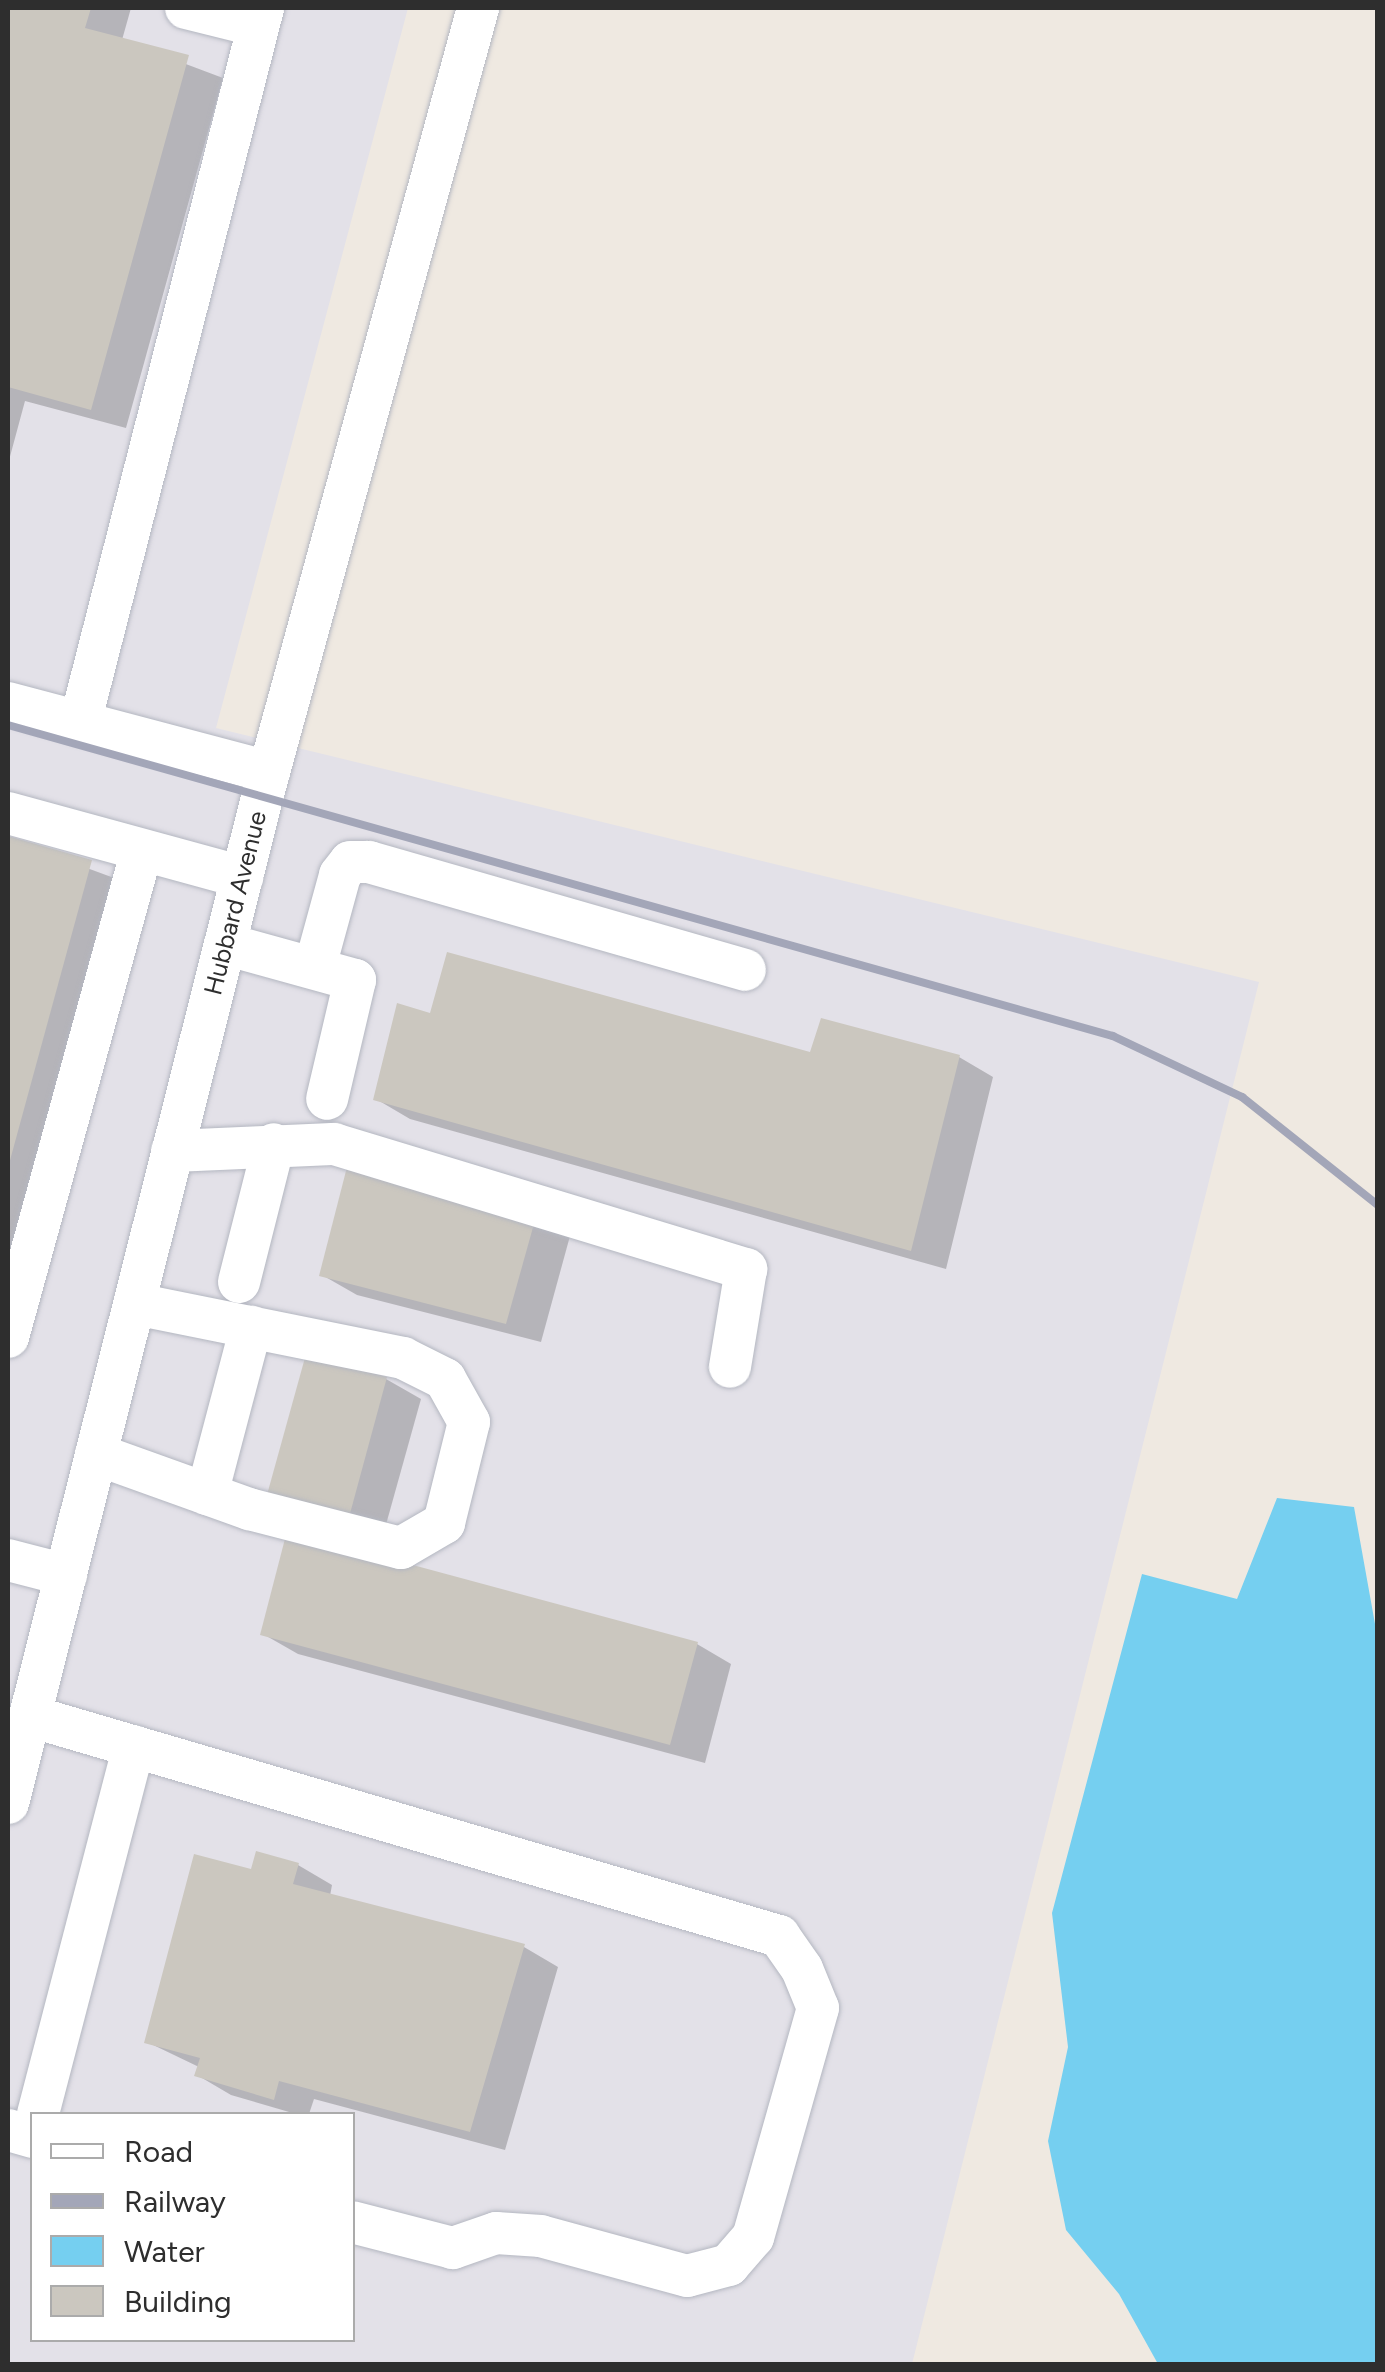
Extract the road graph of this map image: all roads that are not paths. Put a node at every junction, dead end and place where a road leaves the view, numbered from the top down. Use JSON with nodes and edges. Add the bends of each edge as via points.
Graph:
{"nodes":[{"id":1,"x":186,"y":8,"type":"edge"},
{"id":2,"x":478,"y":8,"type":"edge"},
{"id":3,"x":260,"y":17,"type":"edge"},
{"id":4,"x":8,"y":703,"type":"edge"},
{"id":5,"x":80,"y":722,"type":"junction"},
{"id":6,"x":269,"y":772,"type":"junction"},
{"id":7,"x":8,"y":813,"type":"edge"},
{"id":8,"x":142,"y":850,"type":"junction"},
{"id":9,"x":242,"y":877,"type":"junction"},
{"id":10,"x":225,"y":944,"type":"junction"},
{"id":11,"x":316,"y":963,"type":"junction"},
{"id":12,"x":744,"y":970,"type":"dead end"},
{"id":13,"x":327,"y":1099,"type":"dead end"},
{"id":14,"x":274,"y":1144,"type":"junction"},
{"id":15,"x":172,"y":1151,"type":"junction"},
{"id":16,"x":240,"y":1282,"type":"dead end"},
{"id":17,"x":134,"y":1304,"type":"junction"},
{"id":18,"x":251,"y":1327,"type":"junction"},
{"id":19,"x":8,"y":1337,"type":"edge"},
{"id":20,"x":730,"y":1367,"type":"dead end"},
{"id":21,"x":96,"y":1454,"type":"junction"},
{"id":22,"x":207,"y":1494,"type":"junction"},
{"id":23,"x":8,"y":1560,"type":"edge"},
{"id":24,"x":66,"y":1576,"type":"junction"},
{"id":25,"x":30,"y":1716,"type":"junction"},
{"id":26,"x":134,"y":1746,"type":"junction"},
{"id":27,"x":8,"y":1803,"type":"edge"},
{"id":28,"x":39,"y":2112,"type":"edge"},
{"id":29,"x":355,"y":2223,"type":"edge"}],
"edges":[{"from":1,"to":3,"type":"street"},
{"from":2,"to":6,"type":"street","name":"Hubbard Avenue"},
{"from":3,"to":5,"type":"street"},
{"from":4,"to":5,"type":"street"},
{"from":5,"to":6,"type":"street"},
{"from":6,"to":9,"type":"street","name":"Hubbard Avenue"},
{"from":7,"to":8,"type":"street"},
{"from":8,"to":9,"type":"street"},
{"from":8,"to":19,"type":"street"},
{"from":9,"to":10,"type":"street","name":"Hubbard Avenue"},
{"from":10,"to":11,"type":"street"},
{"from":10,"to":15,"type":"street","name":"Hubbard Avenue"},
{"from":11,"to":12,"type":"street","via":[[340,875],[350,862],[369,862]]},
{"from":11,"to":13,"type":"street","via":[[355,980],[358,996]]},
{"from":14,"to":15,"type":"street"},
{"from":14,"to":16,"type":"street"},
{"from":14,"to":20,"type":"street","via":[[334,1144],[746,1270]]},
{"from":15,"to":17,"type":"street","name":"Hubbard Avenue"},
{"from":17,"to":18,"type":"street"},
{"from":17,"to":21,"type":"street","name":"Hubbard Avenue"},
{"from":18,"to":22,"type":"street"},
{"from":18,"to":22,"type":"street","via":[[402,1358],[452,1386],[469,1422],[444,1524],[401,1548]]},
{"from":21,"to":22,"type":"street"},
{"from":21,"to":24,"type":"street","name":"Hubbard Avenue"},
{"from":23,"to":24,"type":"street"},
{"from":24,"to":25,"type":"street","name":"Hubbard Avenue"},
{"from":25,"to":26,"type":"street"},
{"from":25,"to":27,"type":"street","name":"Hubbard Avenue"},
{"from":26,"to":28,"type":"street"},
{"from":26,"to":29,"type":"street","via":[[779,1936],[802,1969],[818,2008],[752,2237],[729,2266],[687,2276],[541,2236],[496,2233],[453,2248]]}]}
